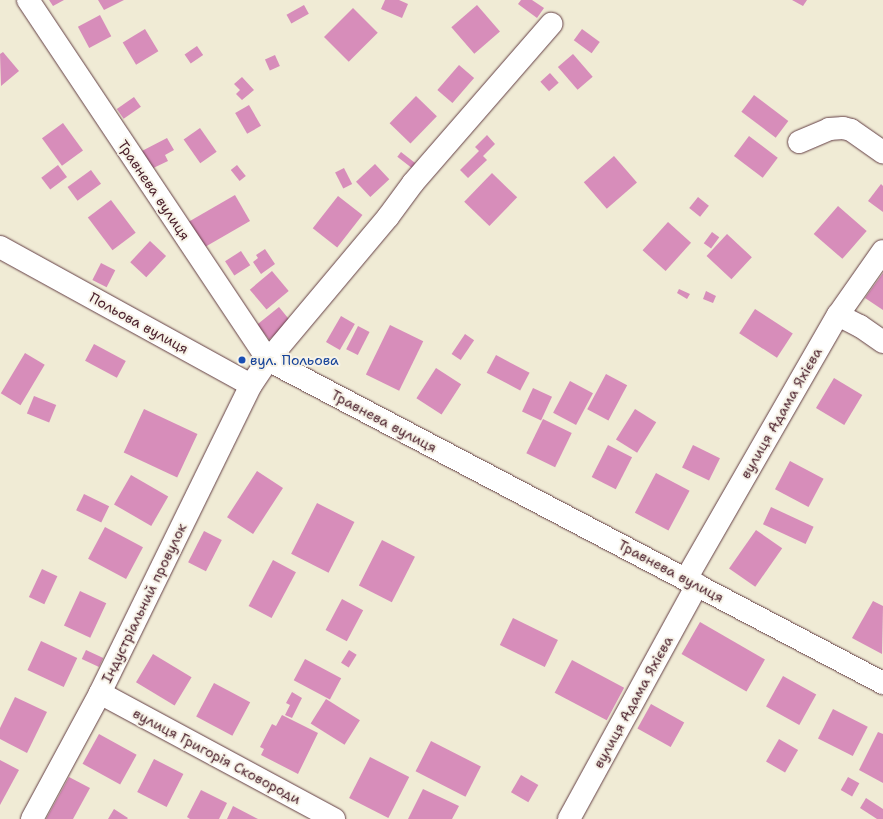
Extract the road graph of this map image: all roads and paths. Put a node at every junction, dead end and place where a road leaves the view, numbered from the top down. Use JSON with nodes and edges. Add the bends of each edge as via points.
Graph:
{"nodes":[{"id":1,"x":28,"y":0,"type":"edge"},
{"id":2,"x":551,"y":24,"type":"dead end"},
{"id":3,"x":799,"y":142,"type":"dead end"},
{"id":4,"x":883,"y":152,"type":"edge"},
{"id":5,"x":0,"y":248,"type":"edge"},
{"id":6,"x":883,"y":251,"type":"edge"},
{"id":7,"x":838,"y":315,"type":"junction"},
{"id":8,"x":883,"y":342,"type":"edge"},
{"id":9,"x":268,"y":360,"type":"junction"},
{"id":10,"x":251,"y":385,"type":"junction"},
{"id":11,"x":692,"y":582,"type":"junction"},
{"id":12,"x":883,"y":683,"type":"edge"},
{"id":13,"x":100,"y":693,"type":"junction"},
{"id":14,"x":32,"y":819,"type":"edge"},
{"id":15,"x":334,"y":819,"type":"edge"},
{"id":16,"x":569,"y":819,"type":"edge"}],
"edges":[{"from":1,"to":9,"type":"street","name":"Травнева вулиця"},
{"from":2,"to":9,"type":"street","via":[[413,183],[388,217]]},
{"from":3,"to":4,"type":"street","via":[[829,129],[843,128],[852,130]]},
{"from":5,"to":10,"type":"street","name":"Польова вулиця"},
{"from":6,"to":7,"type":"street","name":"вулиця Адама Яхієва"},
{"from":7,"to":8,"type":"street"},
{"from":7,"to":11,"type":"street","name":"вулиця Адама Яхієва"},
{"from":9,"to":10,"type":"street"},
{"from":9,"to":11,"type":"street","name":"Травнева вулиця"},
{"from":10,"to":13,"type":"street","name":"Індустріальний провулок"},
{"from":11,"to":12,"type":"street","name":"Травнева вулиця"},
{"from":11,"to":16,"type":"street","name":"вулиця Адама Яхієва"},
{"from":13,"to":14,"type":"street","name":"Індустріальний провулок"},
{"from":13,"to":15,"type":"street","name":"вулиця Григорія Сковороди"}]}
